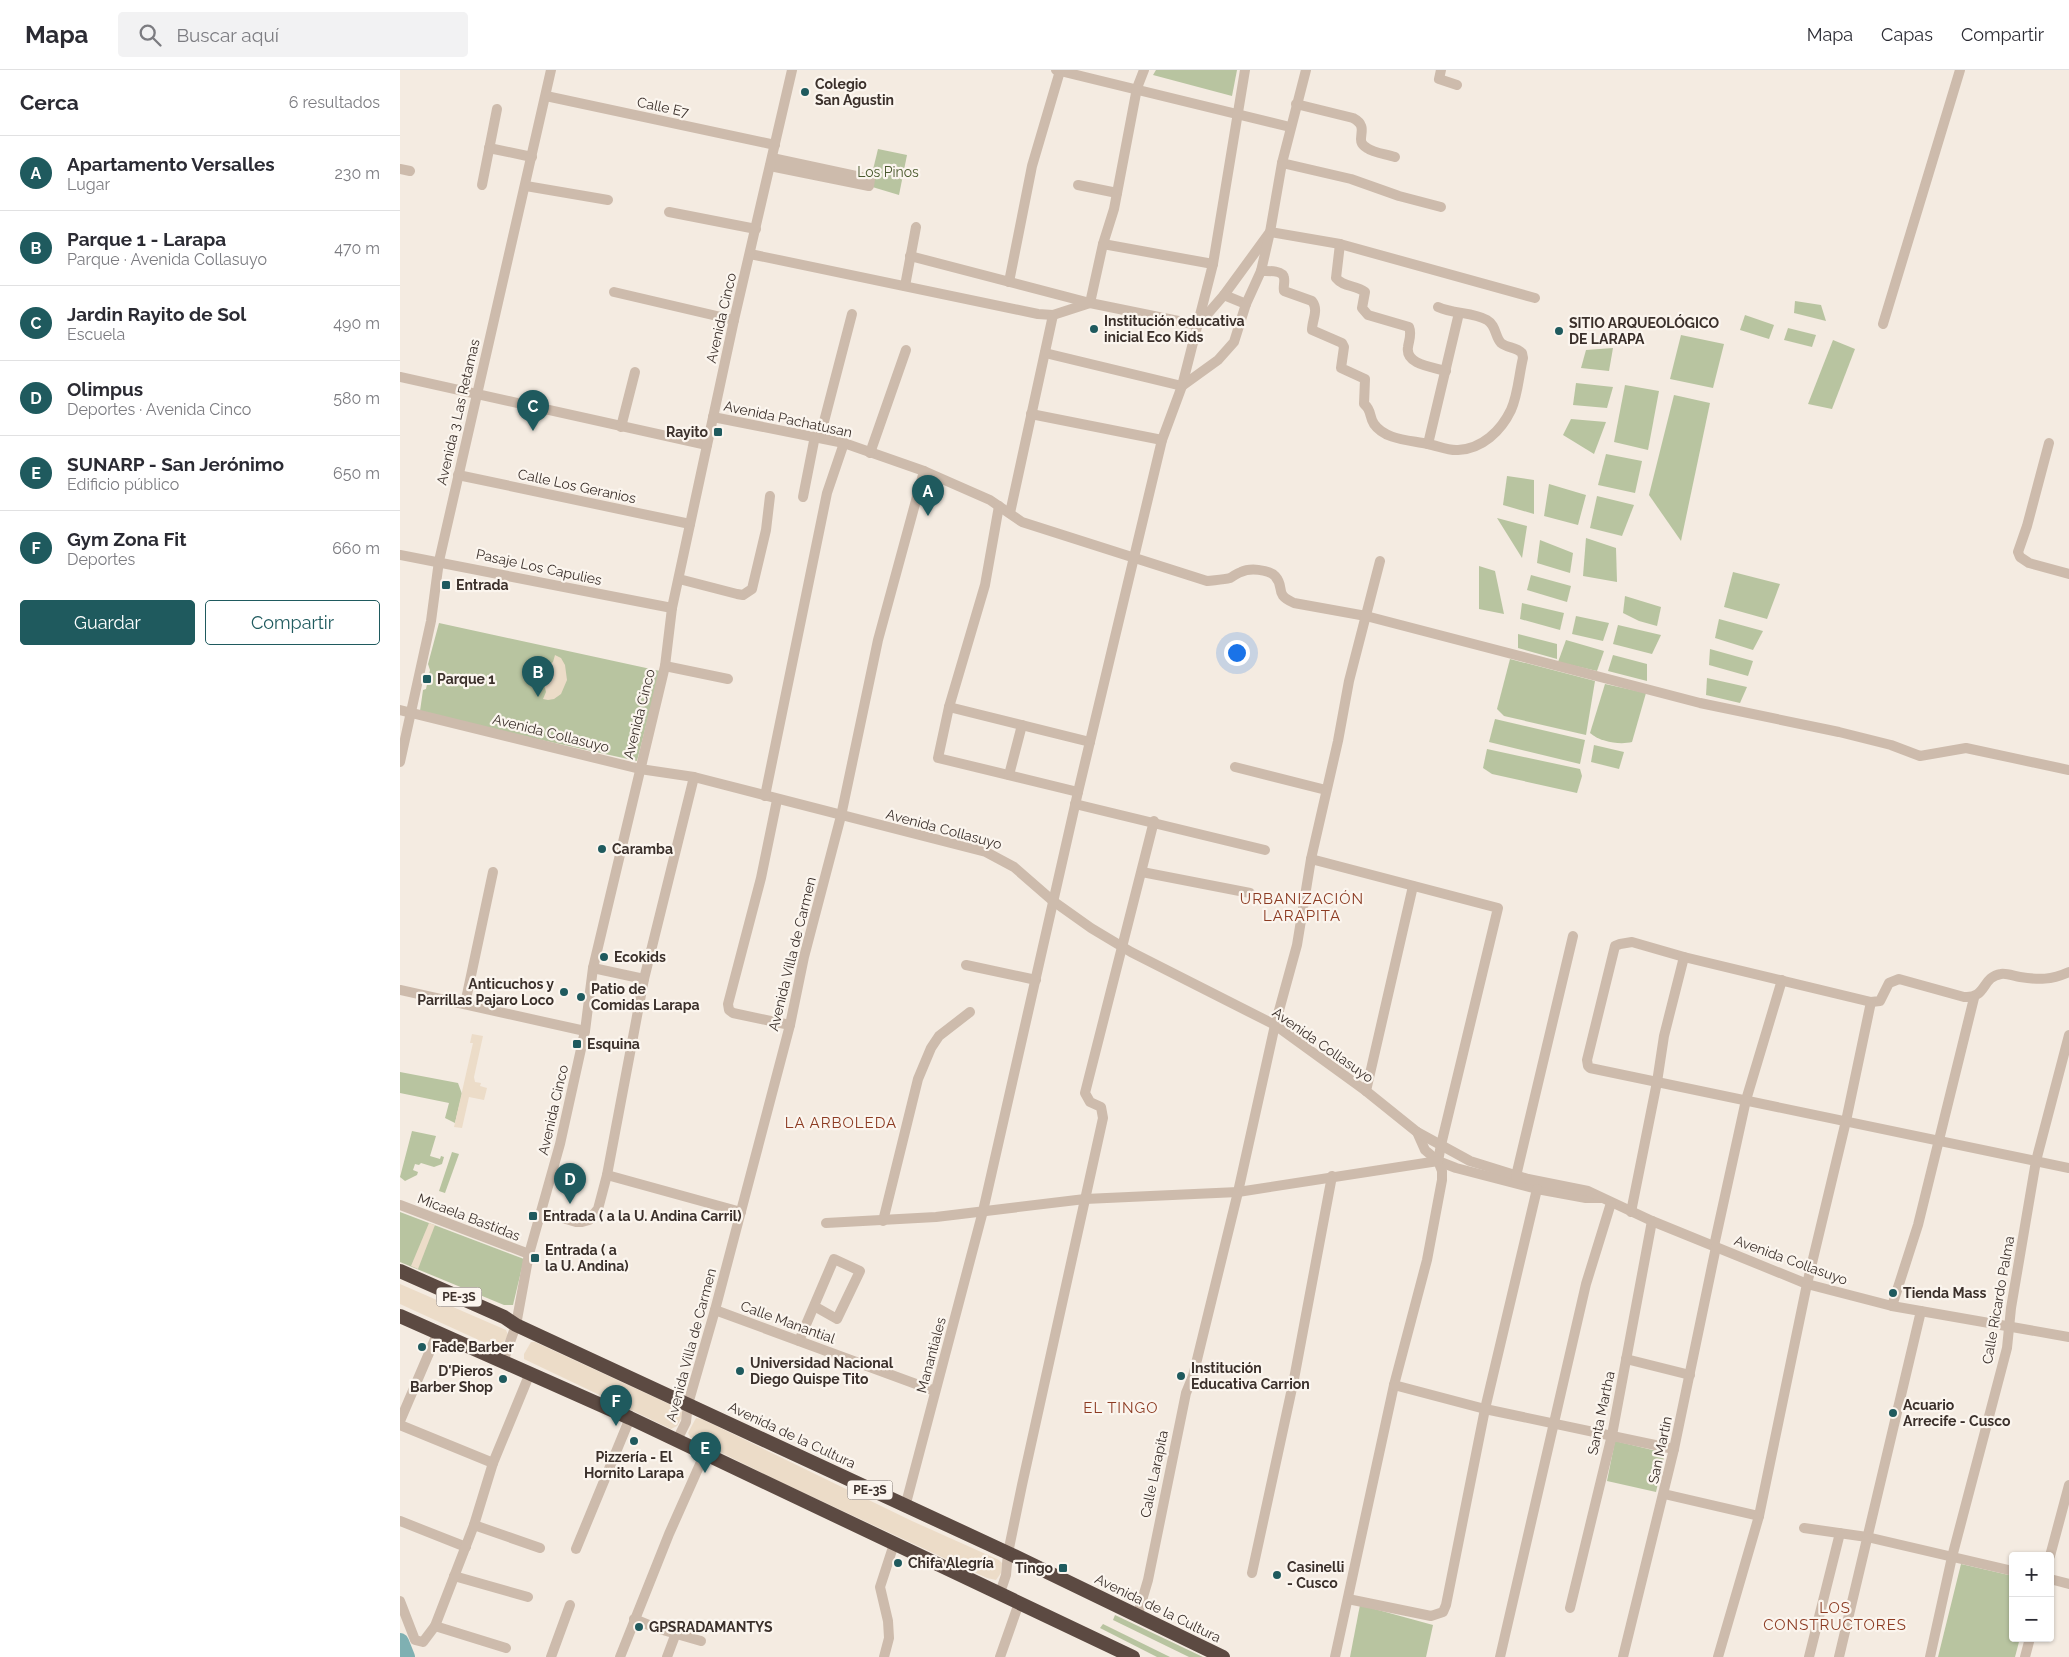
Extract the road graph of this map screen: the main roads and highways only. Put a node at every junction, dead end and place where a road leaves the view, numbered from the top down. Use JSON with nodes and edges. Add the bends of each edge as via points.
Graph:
{"nodes":[{"id":1,"x":400,"y":1271,"type":"edge"},
{"id":2,"x":400,"y":1316,"type":"edge"},
{"id":3,"x":1133,"y":1657,"type":"edge"},
{"id":4,"x":1223,"y":1657,"type":"edge"}],
"edges":[{"from":1,"to":4,"type":"highway","name":"Avenida de la Cultura","number":"PE-3S","via":[[1008,1553]]},
{"from":2,"to":3,"type":"highway","number":"PE-3S","via":[[678,1440]]}]}
